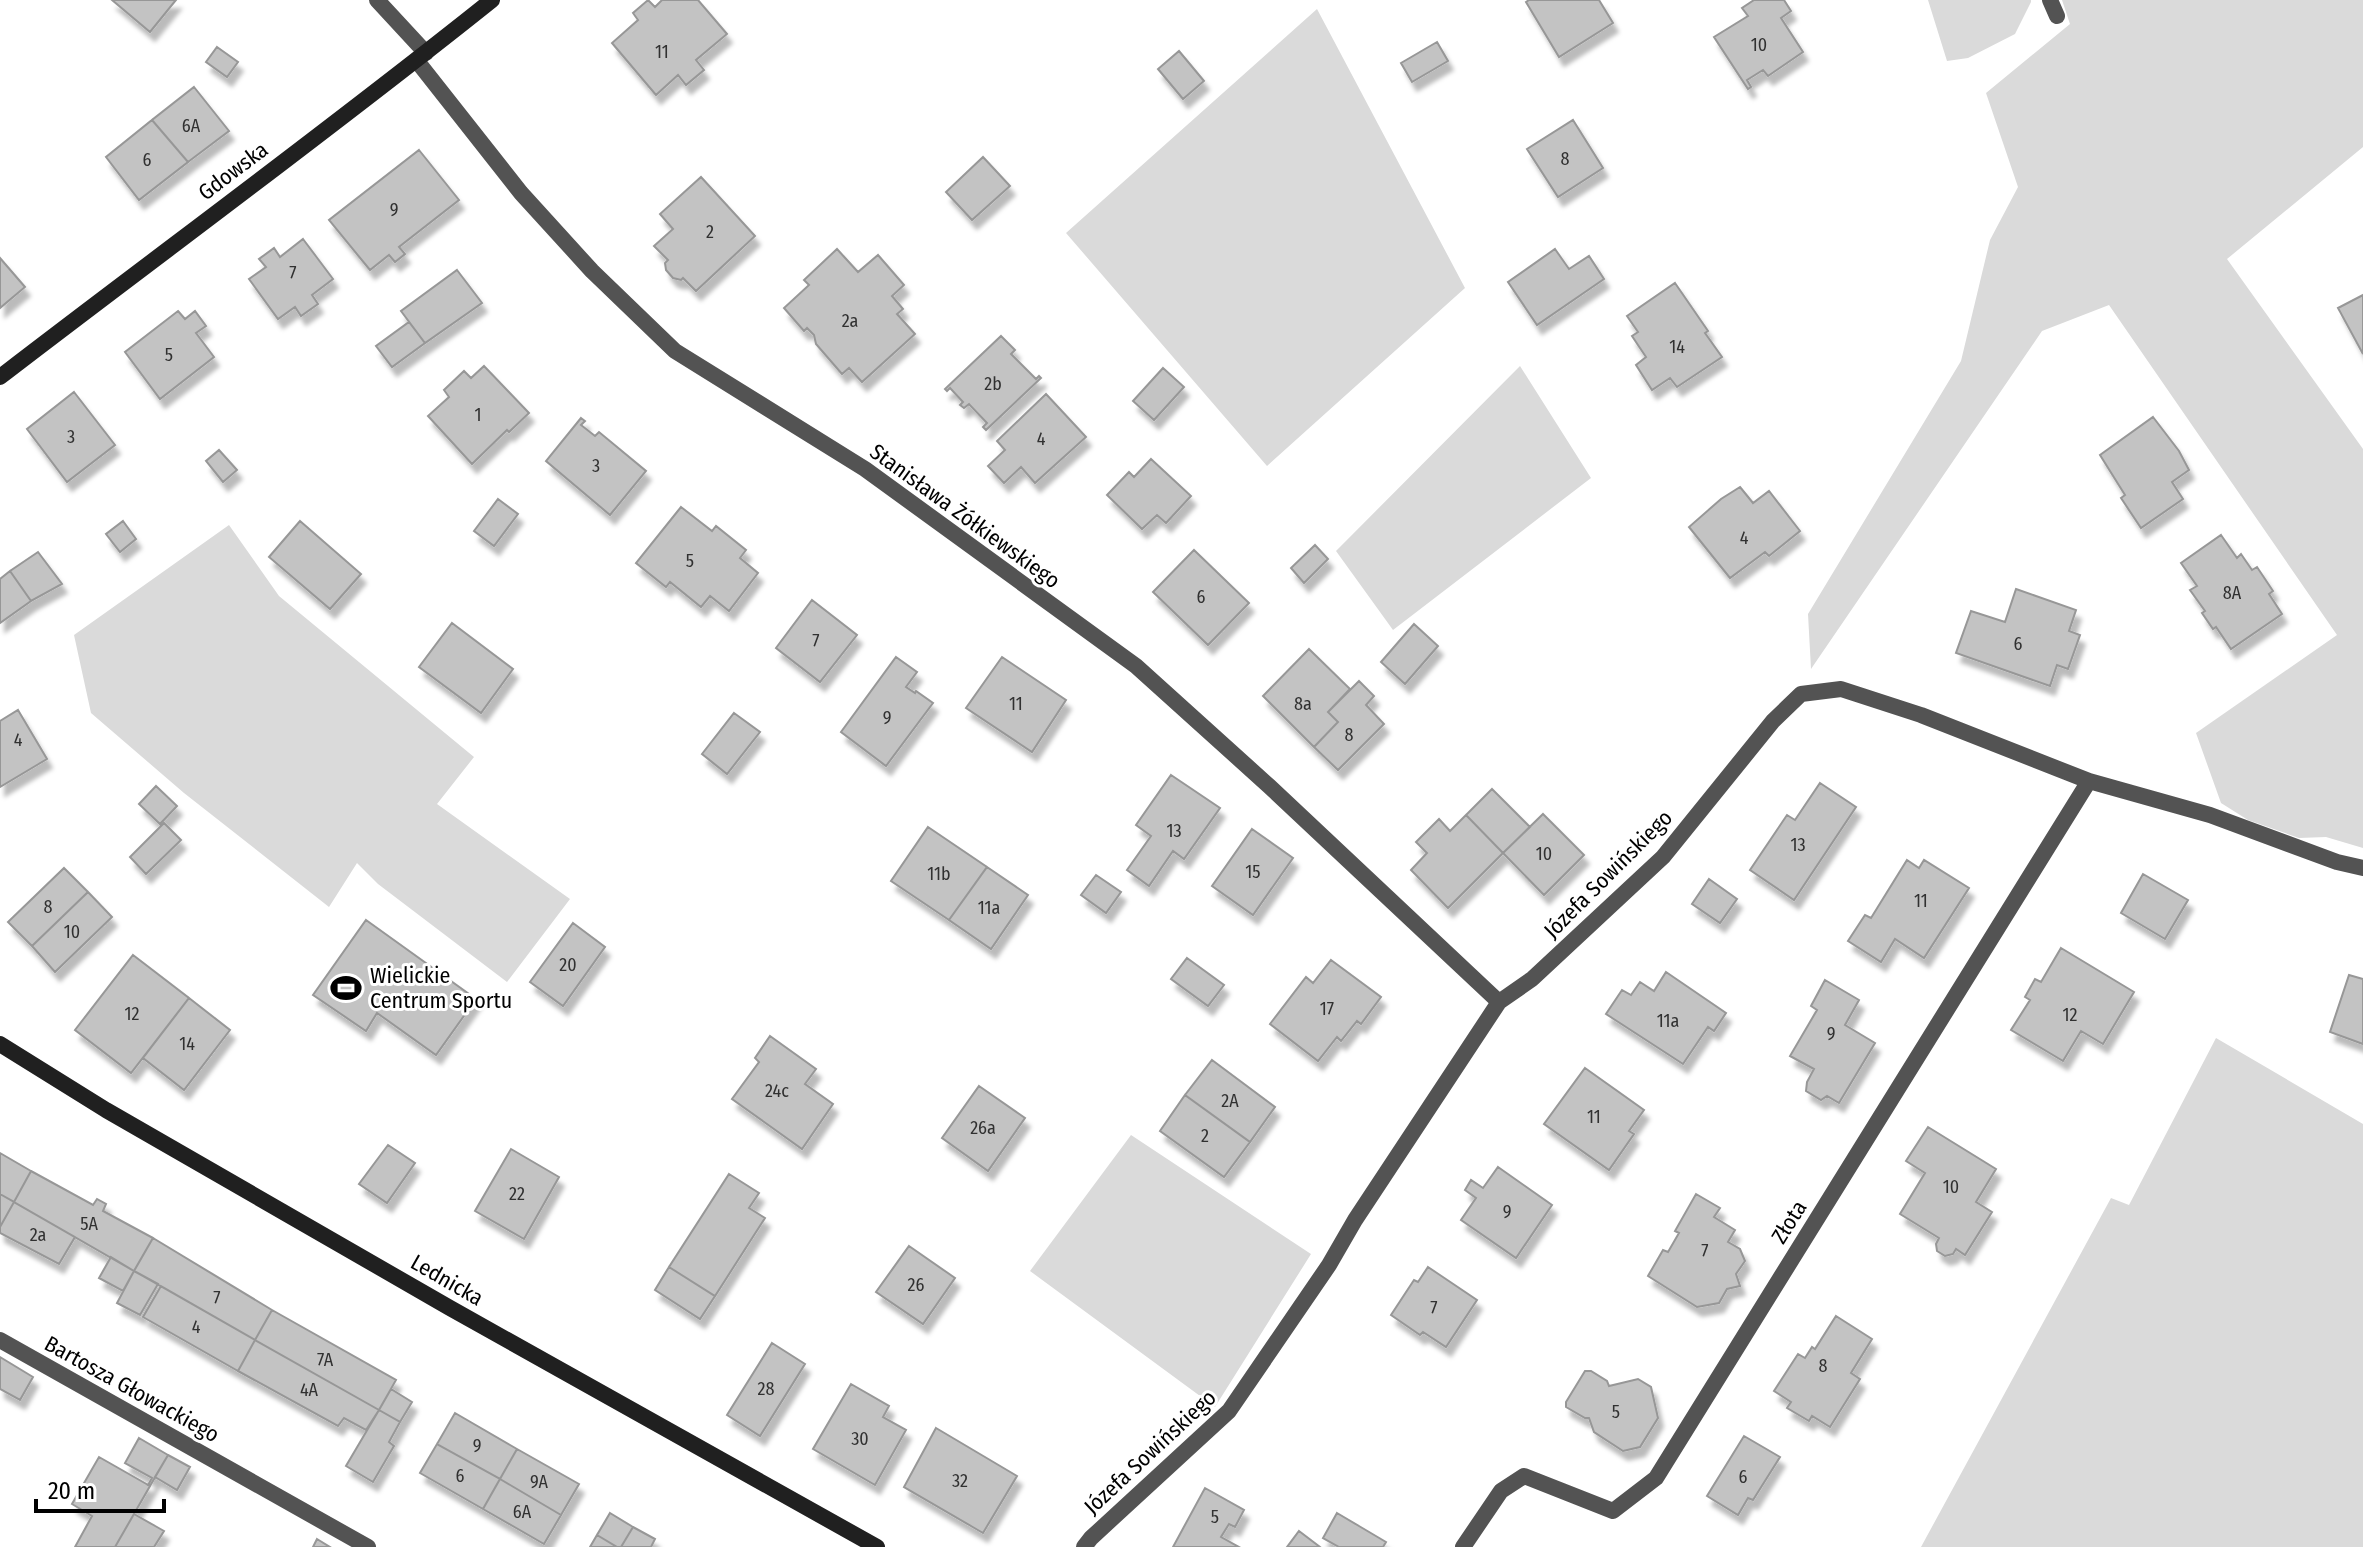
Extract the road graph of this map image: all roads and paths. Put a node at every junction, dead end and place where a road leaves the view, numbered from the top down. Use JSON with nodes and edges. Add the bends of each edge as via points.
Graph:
{"nodes":[{"id":1,"x":377,"y":0,"type":"edge"},
{"id":2,"x":492,"y":0,"type":"edge"},
{"id":3,"x":422,"y":57,"type":"junction"},
{"id":4,"x":0,"y":377,"type":"edge"},
{"id":5,"x":2089,"y":781,"type":"junction"},
{"id":6,"x":2363,"y":868,"type":"edge"},
{"id":7,"x":1499,"y":1002,"type":"junction"},
{"id":8,"x":0,"y":1044,"type":"edge"},
{"id":9,"x":0,"y":1340,"type":"edge"},
{"id":10,"x":368,"y":1547,"type":"edge"},
{"id":11,"x":877,"y":1547,"type":"edge"},
{"id":12,"x":1084,"y":1547,"type":"edge"},
{"id":13,"x":1463,"y":1547,"type":"edge"}],
"edges":[{"from":1,"to":3,"type":"street","name":"Stanisława Żółkiewskiego"},
{"from":2,"to":3,"type":"main road","name":"Gdowska"},
{"from":3,"to":4,"type":"main road","name":"Gdowska"},
{"from":3,"to":7,"type":"street","name":"Stanisława Żółkiewskiego","via":[[521,193],[675,351],[865,469],[1136,666]]},
{"from":5,"to":6,"type":"street","name":"Józefa Sowińskiego","via":[[2210,815]]},
{"from":5,"to":7,"type":"street","name":"Józefa Sowińskiego","via":[[1841,689],[1801,694],[1663,857],[1532,979]]},
{"from":5,"to":13,"type":"street","name":"Złota","via":[[1656,1478],[1613,1511],[1524,1476],[1501,1491]]},
{"from":7,"to":12,"type":"street","name":"Józefa Sowińskiego","via":[[1229,1411]]},
{"from":8,"to":11,"type":"main road","name":"Lednicka","via":[[450,1308]]},
{"from":9,"to":10,"type":"street","name":"Bartosza Głowackiego"}]}
